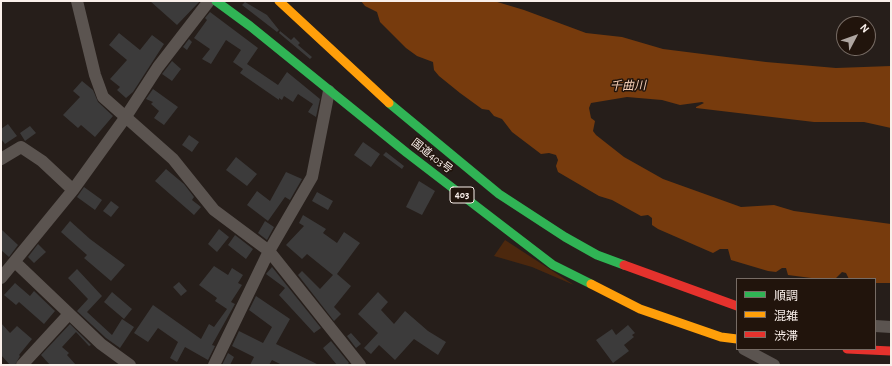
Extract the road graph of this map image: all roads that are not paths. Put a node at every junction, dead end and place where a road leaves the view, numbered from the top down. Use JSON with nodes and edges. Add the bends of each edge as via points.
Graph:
{"nodes":[{"id":1,"x":77,"y":1,"type":"edge"},
{"id":2,"x":209,"y":1,"type":"edge"},
{"id":3,"x":216,"y":1,"type":"edge"},
{"id":4,"x":279,"y":1,"type":"edge"},
{"id":5,"x":330,"y":91,"type":"junction"},
{"id":6,"x":125,"y":118,"type":"junction"},
{"id":7,"x":1,"y":159,"type":"edge"},
{"id":8,"x":73,"y":190,"type":"junction"},
{"id":9,"x":269,"y":251,"type":"junction"},
{"id":10,"x":15,"y":262,"type":"junction"},
{"id":11,"x":1,"y":278,"type":"edge"},
{"id":12,"x":736,"y":306,"type":"edge"},
{"id":13,"x":69,"y":314,"type":"junction"},
{"id":14,"x":876,"y":326,"type":"edge"},
{"id":15,"x":891,"y":327,"type":"edge"},
{"id":16,"x":720,"y":337,"type":"junction"},
{"id":17,"x":736,"y":339,"type":"edge"},
{"id":18,"x":736,"y":345,"type":"edge"},
{"id":19,"x":746,"y":350,"type":"edge"},
{"id":20,"x":869,"y":350,"type":"edge"},
{"id":21,"x":891,"y":351,"type":"edge"},
{"id":22,"x":22,"y":365,"type":"edge"},
{"id":23,"x":130,"y":365,"type":"edge"},
{"id":24,"x":214,"y":365,"type":"edge"},
{"id":25,"x":360,"y":365,"type":"edge"},
{"id":26,"x":774,"y":365,"type":"edge"}],
"edges":[{"from":1,"to":6,"type":"street","via":[[103,97]]},
{"from":2,"to":6,"type":"street","via":[[158,67]]},
{"from":3,"to":5,"type":"main road","name":"国道403号","number":"403"},
{"from":4,"to":12,"type":"main road","via":[[383,98],[499,194],[598,255]]},
{"from":5,"to":9,"type":"street","via":[[312,177]]},
{"from":5,"to":16,"type":"main road","name":"国道403号","number":"403","via":[[554,265],[640,309]]},
{"from":6,"to":8,"type":"street"},
{"from":6,"to":9,"type":"street","via":[[173,159],[214,210]]},
{"from":7,"to":8,"type":"street","via":[[21,147],[42,161]]},
{"from":8,"to":10,"type":"street"},
{"from":9,"to":24,"type":"street"},
{"from":9,"to":25,"type":"street"},
{"from":10,"to":11,"type":"street"},
{"from":10,"to":13,"type":"street"},
{"from":13,"to":22,"type":"street"},
{"from":13,"to":23,"type":"street","via":[[101,344]]},
{"from":14,"to":15,"type":"street"},
{"from":16,"to":17,"type":"main road","name":"国道403号","number":"403"},
{"from":16,"to":18,"type":"street"},
{"from":19,"to":26,"type":"street"},
{"from":20,"to":21,"type":"main road"}]}
